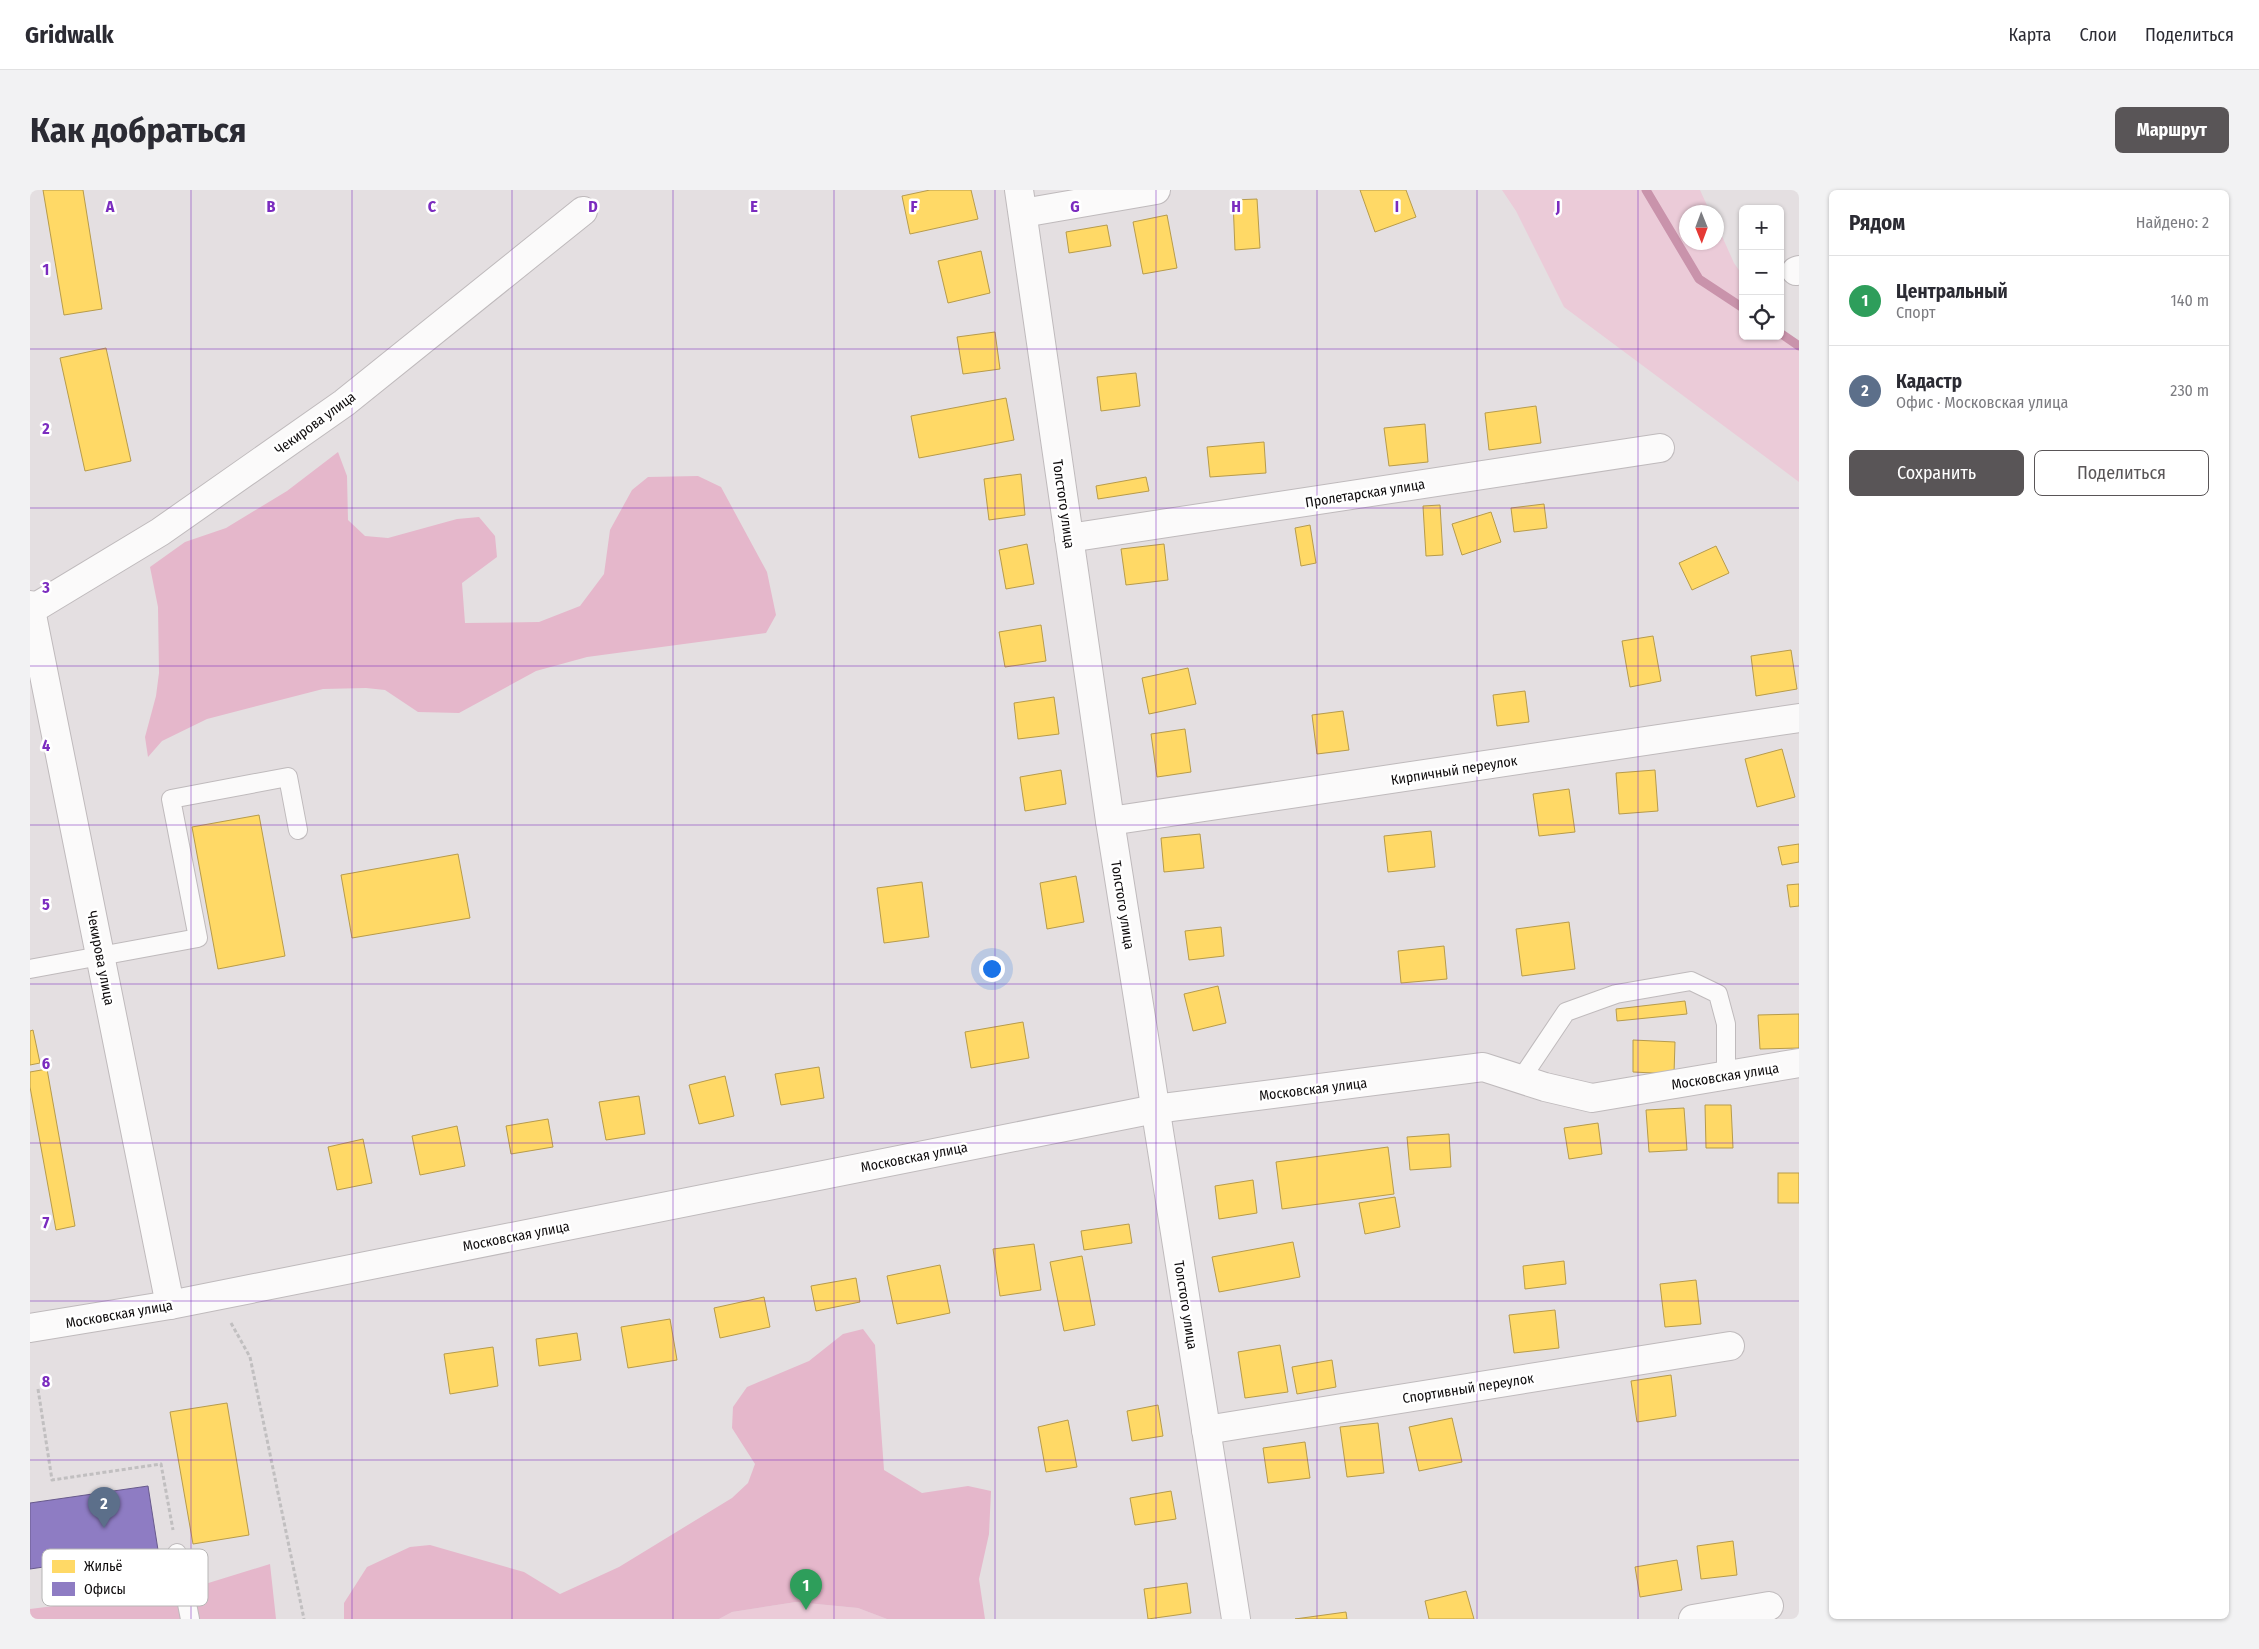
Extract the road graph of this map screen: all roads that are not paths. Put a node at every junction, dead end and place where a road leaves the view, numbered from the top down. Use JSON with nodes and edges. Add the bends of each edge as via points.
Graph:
{"nodes":[{"id":1,"x":1156,"y":190,"type":"edge"},
{"id":2,"x":1021,"y":202,"type":"edge"},
{"id":3,"x":583,"y":211,"type":"dead end"},
{"id":4,"x":1660,"y":448,"type":"dead end"},
{"id":5,"x":1069,"y":538,"type":"junction"},
{"id":6,"x":31,"y":608,"type":"edge"},
{"id":7,"x":1799,"y":718,"type":"edge"},
{"id":8,"x":1110,"y":822,"type":"junction"},
{"id":9,"x":298,"y":830,"type":"dead end"},
{"id":10,"x":101,"y":957,"type":"junction"},
{"id":11,"x":30,"y":969,"type":"edge"},
{"id":12,"x":1799,"y":1063,"type":"edge"},
{"id":13,"x":1726,"y":1075,"type":"junction"},
{"id":14,"x":1521,"y":1079,"type":"junction"},
{"id":15,"x":1155,"y":1110,"type":"junction"},
{"id":16,"x":170,"y":1305,"type":"junction"},
{"id":17,"x":30,"y":1328,"type":"edge"},
{"id":18,"x":1730,"y":1346,"type":"dead end"},
{"id":19,"x":1206,"y":1430,"type":"junction"},
{"id":20,"x":187,"y":1606,"type":"edge"},
{"id":21,"x":1769,"y":1606,"type":"dead end"},
{"id":22,"x":190,"y":1619,"type":"edge"},
{"id":23,"x":1236,"y":1619,"type":"edge"},
{"id":24,"x":1693,"y":1619,"type":"edge"}],
"edges":[{"from":1,"to":2,"type":"street"},
{"from":2,"to":5,"type":"street","name":"Толстого улица"},
{"from":3,"to":6,"type":"street","name":"Чекирова улица","via":[[344,403],[160,532]]},
{"from":4,"to":5,"type":"street","name":"Пролетарская улица"},
{"from":5,"to":8,"type":"street","name":"Толстого улица"},
{"from":6,"to":10,"type":"street","name":"Чекирова улица"},
{"from":7,"to":8,"type":"street","name":"Кирпичный переулок"},
{"from":8,"to":15,"type":"street","name":"Толстого улица"},
{"from":9,"to":10,"type":"lane","via":[[288,776],[171,799],[198,938]]},
{"from":10,"to":11,"type":"lane"},
{"from":10,"to":16,"type":"street","name":"Чекирова улица"},
{"from":12,"to":13,"type":"street","name":"Московская улица"},
{"from":13,"to":14,"type":"street","name":"Московская улица","via":[[1592,1098]]},
{"from":13,"to":14,"type":"lane","via":[[1726,1024],[1718,994],[1691,981],[1616,994],[1566,1012]]},
{"from":14,"to":15,"type":"street","name":"Московская улица","via":[[1483,1067]]},
{"from":15,"to":16,"type":"street","name":"Московская улица"},
{"from":15,"to":19,"type":"street","name":"Толстого улица"},
{"from":16,"to":17,"type":"street","name":"Московская улица"},
{"from":18,"to":19,"type":"street","name":"Спортивный переулок"},
{"from":19,"to":23,"type":"street","name":"Толстого улица"},
{"from":20,"to":22,"type":"lane"},
{"from":21,"to":24,"type":"street"}]}
